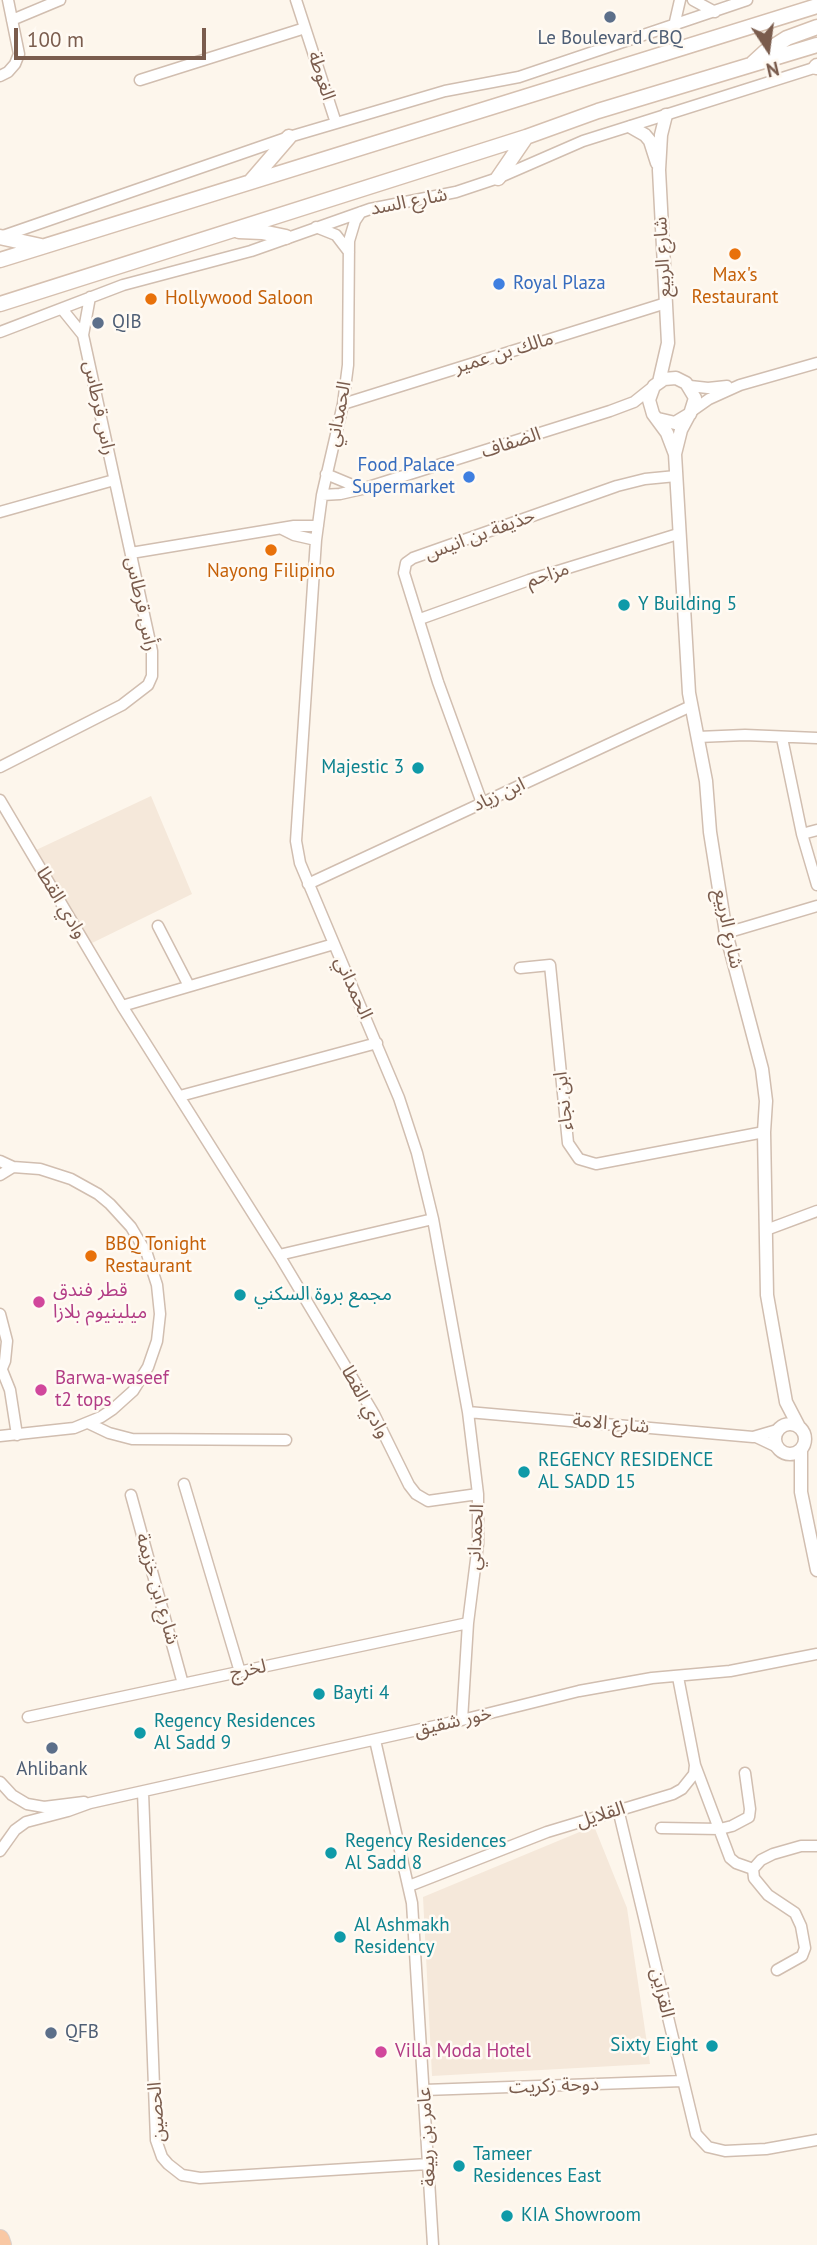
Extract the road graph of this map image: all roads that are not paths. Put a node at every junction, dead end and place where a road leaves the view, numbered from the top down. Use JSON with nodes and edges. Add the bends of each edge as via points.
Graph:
{"nodes":[{"id":1,"x":8,"y":0,"type":"edge"},
{"id":2,"x":60,"y":0,"type":"edge"},
{"id":3,"x":296,"y":0,"type":"edge"},
{"id":4,"x":680,"y":0,"type":"edge"},
{"id":5,"x":693,"y":0,"type":"edge"},
{"id":6,"x":747,"y":0,"type":"edge"},
{"id":7,"x":817,"y":6,"type":"edge"},
{"id":8,"x":715,"y":12,"type":"junction"},
{"id":9,"x":12,"y":19,"type":"junction"},
{"id":10,"x":674,"y":26,"type":"junction"},
{"id":11,"x":817,"y":27,"type":"edge"},
{"id":12,"x":305,"y":28,"type":"junction"},
{"id":13,"x":817,"y":45,"type":"edge"},
{"id":14,"x":750,"y":66,"type":"junction"},
{"id":15,"x":817,"y":67,"type":"edge"},
{"id":16,"x":0,"y":76,"type":"edge"},
{"id":17,"x":140,"y":80,"type":"dead end"},
{"id":18,"x":666,"y":115,"type":"junction"},
{"id":19,"x":336,"y":123,"type":"junction"},
{"id":20,"x":631,"y":127,"type":"junction"},
{"id":21,"x":289,"y":137,"type":"junction"},
{"id":22,"x":526,"y":137,"type":"junction"},
{"id":23,"x":659,"y":170,"type":"junction"},
{"id":24,"x":498,"y":178,"type":"junction"},
{"id":25,"x":251,"y":182,"type":"junction"},
{"id":26,"x":360,"y":212,"type":"junction"},
{"id":27,"x":316,"y":227,"type":"junction"},
{"id":28,"x":231,"y":231,"type":"junction"},
{"id":29,"x":0,"y":237,"type":"edge"},
{"id":30,"x":286,"y":237,"type":"junction"},
{"id":31,"x":46,"y":247,"type":"junction"},
{"id":32,"x":349,"y":252,"type":"junction"},
{"id":33,"x":0,"y":260,"type":"edge"},
{"id":34,"x":90,"y":297,"type":"junction"},
{"id":35,"x":666,"y":303,"type":"junction"},
{"id":36,"x":0,"y":304,"type":"edge"},
{"id":37,"x":62,"y":309,"type":"junction"},
{"id":38,"x":0,"y":332,"type":"edge"},
{"id":39,"x":83,"y":335,"type":"junction"},
{"id":40,"x":668,"y":343,"type":"junction"},
{"id":41,"x":817,"y":363,"type":"edge"},
{"id":42,"x":686,"y":383,"type":"junction"},
{"id":43,"x":657,"y":384,"type":"junction"},
{"id":44,"x":740,"y":385,"type":"junction"},
{"id":45,"x":342,"y":404,"type":"junction"},
{"id":46,"x":691,"y":413,"type":"junction"},
{"id":47,"x":659,"y":419,"type":"junction"},
{"id":48,"x":675,"y":454,"type":"junction"},
{"id":49,"x":326,"y":474,"type":"junction"},
{"id":50,"x":676,"y":476,"type":"junction"},
{"id":51,"x":114,"y":480,"type":"junction"},
{"id":52,"x":362,"y":489,"type":"junction"},
{"id":53,"x":322,"y":495,"type":"junction"},
{"id":54,"x":0,"y":513,"type":"edge"},
{"id":55,"x":318,"y":526,"type":"junction"},
{"id":56,"x":282,"y":529,"type":"junction"},
{"id":57,"x":678,"y":534,"type":"junction"},
{"id":58,"x":316,"y":540,"type":"junction"},
{"id":59,"x":131,"y":553,"type":"junction"},
{"id":60,"x":419,"y":619,"type":"junction"},
{"id":61,"x":691,"y":706,"type":"junction"},
{"id":62,"x":698,"y":737,"type":"junction"},
{"id":63,"x":782,"y":738,"type":"junction"},
{"id":64,"x":817,"y":738,"type":"edge"},
{"id":65,"x":0,"y":767,"type":"edge"},
{"id":66,"x":0,"y":800,"type":"edge"},
{"id":67,"x":482,"y":803,"type":"junction"},
{"id":68,"x":817,"y":830,"type":"edge"},
{"id":69,"x":802,"y":834,"type":"junction"},
{"id":70,"x":308,"y":884,"type":"junction"},
{"id":71,"x":817,"y":886,"type":"edge"},
{"id":72,"x":817,"y":906,"type":"edge"},
{"id":73,"x":158,"y":926,"type":"dead end"},
{"id":74,"x":726,"y":933,"type":"junction"},
{"id":75,"x":334,"y":944,"type":"junction"},
{"id":76,"x":520,"y":968,"type":"dead end"},
{"id":77,"x":189,"y":986,"type":"junction"},
{"id":78,"x":122,"y":1006,"type":"junction"},
{"id":79,"x":377,"y":1043,"type":"junction"},
{"id":80,"x":180,"y":1096,"type":"junction"},
{"id":81,"x":764,"y":1132,"type":"junction"},
{"id":82,"x":0,"y":1161,"type":"edge"},
{"id":83,"x":13,"y":1167,"type":"junction"},
{"id":84,"x":0,"y":1175,"type":"edge"},
{"id":85,"x":817,"y":1211,"type":"edge"},
{"id":86,"x":433,"y":1219,"type":"junction"},
{"id":87,"x":766,"y":1230,"type":"junction"},
{"id":88,"x":279,"y":1255,"type":"junction"},
{"id":89,"x":0,"y":1314,"type":"edge"},
{"id":90,"x":1,"y":1372,"type":"edge"},
{"id":91,"x":786,"y":1402,"type":"junction"},
{"id":92,"x":468,"y":1412,"type":"junction"},
{"id":93,"x":88,"y":1423,"type":"junction"},
{"id":94,"x":800,"y":1428,"type":"junction"},
{"id":95,"x":778,"y":1429,"type":"junction"},
{"id":96,"x":17,"y":1435,"type":"junction"},
{"id":97,"x":0,"y":1436,"type":"edge"},
{"id":98,"x":817,"y":1436,"type":"edge"},
{"id":99,"x":753,"y":1437,"type":"junction"},
{"id":100,"x":286,"y":1440,"type":"dead end"},
{"id":101,"x":817,"y":1443,"type":"edge"},
{"id":102,"x":802,"y":1448,"type":"junction"},
{"id":103,"x":780,"y":1450,"type":"junction"},
{"id":104,"x":184,"y":1484,"type":"dead end"},
{"id":105,"x":801,"y":1492,"type":"junction"},
{"id":106,"x":131,"y":1494,"type":"dead end"},
{"id":107,"x":478,"y":1494,"type":"junction"},
{"id":108,"x":817,"y":1570,"type":"edge"},
{"id":109,"x":468,"y":1623,"type":"junction"},
{"id":110,"x":817,"y":1654,"type":"edge"},
{"id":111,"x":240,"y":1672,"type":"junction"},
{"id":112,"x":678,"y":1676,"type":"junction"},
{"id":113,"x":183,"y":1684,"type":"junction"},
{"id":114,"x":28,"y":1717,"type":"dead end"},
{"id":115,"x":462,"y":1720,"type":"junction"},
{"id":116,"x":375,"y":1740,"type":"junction"},
{"id":117,"x":695,"y":1765,"type":"junction"},
{"id":118,"x":745,"y":1773,"type":"dead end"},
{"id":119,"x":0,"y":1782,"type":"edge"},
{"id":120,"x":143,"y":1792,"type":"junction"},
{"id":121,"x":90,"y":1803,"type":"junction"},
{"id":122,"x":618,"y":1809,"type":"junction"},
{"id":123,"x":661,"y":1828,"type":"dead end"},
{"id":124,"x":720,"y":1829,"type":"junction"},
{"id":125,"x":817,"y":1846,"type":"edge"},
{"id":126,"x":0,"y":1851,"type":"edge"},
{"id":127,"x":753,"y":1869,"type":"junction"},
{"id":128,"x":410,"y":1886,"type":"junction"},
{"id":129,"x":777,"y":1970,"type":"dead end"},
{"id":130,"x":683,"y":2081,"type":"junction"},
{"id":131,"x":424,"y":2090,"type":"junction"},
{"id":132,"x":817,"y":2140,"type":"edge"},
{"id":133,"x":428,"y":2164,"type":"junction"},
{"id":134,"x":0,"y":2239,"type":"edge"},
{"id":135,"x":2,"y":2245,"type":"edge"},
{"id":136,"x":433,"y":2245,"type":"edge"}],
"edges":[{"from":1,"to":9,"type":"street"},
{"from":2,"to":9,"type":"street"},
{"from":3,"to":12,"type":"street","name":"الغوطة"},
{"from":4,"to":10,"type":"street"},
{"from":5,"to":8,"type":"street"},
{"from":6,"to":8,"type":"street"},
{"from":7,"to":25,"type":"main road"},
{"from":8,"to":10,"type":"street"},
{"from":9,"to":16,"type":"street","via":[[19,54],[15,64]]},
{"from":10,"to":19,"type":"street","via":[[519,77]]},
{"from":11,"to":14,"type":"main road","via":[[786,38]]},
{"from":12,"to":17,"type":"street","name":"الغوطة"},
{"from":12,"to":19,"type":"street","name":"الغوطة"},
{"from":13,"to":14,"type":"main road","name":"شارع السد"},
{"from":14,"to":22,"type":"main road","name":"شارع السد"},
{"from":15,"to":18,"type":"street","name":"شارع السد"},
{"from":18,"to":20,"type":"street","name":"شارع السد"},
{"from":18,"to":23,"type":"street","name":"شارع الربيع"},
{"from":19,"to":21,"type":"street"},
{"from":20,"to":23,"type":"street","name":"شارع الربيع","via":[[650,141]]},
{"from":20,"to":24,"type":"street","name":"شارع السد","via":[[565,148]]},
{"from":21,"to":25,"type":"main road"},
{"from":21,"to":29,"type":"street"},
{"from":22,"to":24,"type":"main road"},
{"from":22,"to":28,"type":"main road","name":"شارع السد"},
{"from":23,"to":35,"type":"street","name":"شارع الربيع"},
{"from":24,"to":26,"type":"street","name":"شارع السد","via":[[456,192]]},
{"from":25,"to":31,"type":"main road"},
{"from":26,"to":27,"type":"street","name":"شارع السد"},
{"from":26,"to":32,"type":"street","name":"الحمداني","via":[[351,231]]},
{"from":27,"to":30,"type":"street","name":"شارع السد"},
{"from":27,"to":32,"type":"street","via":[[336,235]]},
{"from":28,"to":30,"type":"main road"},
{"from":28,"to":36,"type":"main road","name":"شارع السد"},
{"from":29,"to":31,"type":"main road"},
{"from":30,"to":34,"type":"street","name":"شارع السد"},
{"from":31,"to":33,"type":"main road"},
{"from":32,"to":45,"type":"street","name":"الحمداني","via":[[348,365]]},
{"from":34,"to":37,"type":"street","name":"شارع السد"},
{"from":34,"to":39,"type":"street","name":"راس قرطاس"},
{"from":35,"to":40,"type":"street","name":"شارع الربيع"},
{"from":35,"to":45,"type":"street","name":"مالك بن عمير"},
{"from":37,"to":38,"type":"street","name":"شارع السد"},
{"from":37,"to":39,"type":"street","name":"راس قرطاس"},
{"from":39,"to":51,"type":"street","name":"راس قرطاس"},
{"from":40,"to":42,"type":"street","name":"شارع الربيع"},
{"from":40,"to":43,"type":"street","name":"شارع الربيع"},
{"from":41,"to":44,"type":"street"},
{"from":42,"to":43,"type":"street","via":[[670,378]]},
{"from":42,"to":44,"type":"street","via":[[708,388]]},
{"from":42,"to":46,"type":"street","via":[[695,398]]},
{"from":43,"to":47,"type":"street","via":[[649,400]]},
{"from":43,"to":52,"type":"street","name":"الضفاف","via":[[634,402],[610,411]]},
{"from":44,"to":46,"type":"street"},
{"from":45,"to":49,"type":"street","name":"الحمداني"},
{"from":46,"to":47,"type":"street","via":[[675,423]]},
{"from":46,"to":48,"type":"street","name":"شارع الربيع"},
{"from":47,"to":48,"type":"street","name":"شارع الربيع"},
{"from":48,"to":50,"type":"street","name":"شارع الربيع"},
{"from":49,"to":52,"type":"street"},
{"from":49,"to":53,"type":"street","name":"الحمداني"},
{"from":50,"to":57,"type":"street","name":"شارع الربيع"},
{"from":50,"to":60,"type":"street","name":"حذيفة بن انيس","via":[[617,486],[413,558],[404,573]]},
{"from":51,"to":54,"type":"street"},
{"from":51,"to":59,"type":"street","name":"رأس قرطاس"},
{"from":52,"to":53,"type":"street","name":"الضفاف"},
{"from":53,"to":55,"type":"street","name":"الحمداني"},
{"from":55,"to":56,"type":"street"},
{"from":55,"to":58,"type":"street","name":"الحمداني"},
{"from":56,"to":58,"type":"street"},
{"from":56,"to":59,"type":"street"},
{"from":57,"to":60,"type":"street","name":"مزاحم"},
{"from":57,"to":61,"type":"street","name":"شارع الربيع"},
{"from":58,"to":70,"type":"street","name":"الحمداني","via":[[296,841]]},
{"from":59,"to":65,"type":"street","name":"رأس قرطاس","via":[[152,651],[148,685],[122,705]]},
{"from":60,"to":67,"type":"street","name":"حذيفة بن انيس"},
{"from":61,"to":62,"type":"street","name":"شارع الربيع"},
{"from":61,"to":67,"type":"street","name":"ابن زياد"},
{"from":62,"to":63,"type":"street"},
{"from":62,"to":74,"type":"street","name":"شارع الربيع"},
{"from":63,"to":64,"type":"street"},
{"from":63,"to":69,"type":"street"},
{"from":66,"to":78,"type":"street","name":"وادي القطا"},
{"from":67,"to":70,"type":"street","name":"ابن زياد"},
{"from":68,"to":69,"type":"street"},
{"from":69,"to":71,"type":"street"},
{"from":70,"to":75,"type":"street","name":"الحمداني"},
{"from":72,"to":74,"type":"street"},
{"from":73,"to":77,"type":"street"},
{"from":74,"to":81,"type":"street","name":"شارع الربيع","via":[[762,1069]]},
{"from":75,"to":77,"type":"street"},
{"from":75,"to":79,"type":"street","name":"الحمداني"},
{"from":76,"to":81,"type":"street","name":"ابن نجاء","via":[[550,965],[568,1143],[579,1159],[596,1164]]},
{"from":77,"to":78,"type":"street"},
{"from":78,"to":80,"type":"street","name":"وادي القطا"},
{"from":79,"to":80,"type":"street"},
{"from":79,"to":86,"type":"street","name":"الحمداني","via":[[417,1153]]},
{"from":80,"to":88,"type":"street","name":"وادي القطا"},
{"from":81,"to":87,"type":"street","name":"شارع الربيع"},
{"from":82,"to":83,"type":"street"},
{"from":83,"to":84,"type":"street"},
{"from":83,"to":93,"type":"street","via":[[56,1173],[98,1194],[131,1227],[153,1269],[160,1314],[154,1355],[133,1391]]},
{"from":85,"to":87,"type":"street"},
{"from":86,"to":88,"type":"street"},
{"from":86,"to":92,"type":"street","name":"الحمداني"},
{"from":87,"to":91,"type":"street","name":"شارع الربيع","via":[[768,1295]]},
{"from":88,"to":107,"type":"street","name":"وادي القطا","via":[[416,1494],[436,1501]]},
{"from":89,"to":90,"type":"street","via":[[7,1341]]},
{"from":90,"to":96,"type":"street","via":[[10,1390]]},
{"from":91,"to":94,"type":"street","name":"شارع الربيع"},
{"from":91,"to":95,"type":"street","name":"شارع الربيع"},
{"from":92,"to":99,"type":"street","name":"شارع الامة"},
{"from":92,"to":107,"type":"street","name":"الحمداني"},
{"from":93,"to":96,"type":"street","via":[[58,1432]]},
{"from":93,"to":100,"type":"street","via":[[132,1439]]},
{"from":94,"to":95,"type":"street","via":[[789,1424]]},
{"from":94,"to":98,"type":"street"},
{"from":94,"to":102,"type":"street","via":[[805,1441]]},
{"from":95,"to":99,"type":"street","name":"شارع الامة"},
{"from":95,"to":103,"type":"street","via":[[775,1442]]},
{"from":96,"to":97,"type":"street"},
{"from":99,"to":103,"type":"street","name":"شارع الامة"},
{"from":101,"to":102,"type":"street"},
{"from":102,"to":103,"type":"street","via":[[793,1454]]},
{"from":102,"to":105,"type":"street"},
{"from":103,"to":105,"type":"street"},
{"from":104,"to":111,"type":"street"},
{"from":105,"to":108,"type":"street"},
{"from":106,"to":113,"type":"street","name":"شارع ابن خزيمة"},
{"from":107,"to":109,"type":"street","name":"الحمداني","via":[[478,1544]]},
{"from":109,"to":111,"type":"street","name":"لخرج"},
{"from":109,"to":115,"type":"street","name":"الحمداني"},
{"from":110,"to":112,"type":"street","name":"خور شقيق"},
{"from":111,"to":113,"type":"street","name":"لخرج"},
{"from":112,"to":115,"type":"street","name":"خور شقيق","via":[[579,1691]]},
{"from":112,"to":117,"type":"street"},
{"from":113,"to":114,"type":"street","name":"لخرج"},
{"from":115,"to":116,"type":"street","name":"خور شقيق"},
{"from":116,"to":120,"type":"street","name":"خور شقيق"},
{"from":116,"to":128,"type":"street","name":"عامر بن ربيعة"},
{"from":117,"to":122,"type":"street","name":"القلايل","via":[[682,1789]]},
{"from":117,"to":124,"type":"street"},
{"from":118,"to":124,"type":"street","via":[[749,1817]]},
{"from":119,"to":121,"type":"street","name":"خور شقيق","via":[[18,1800],[35,1806]]},
{"from":120,"to":121,"type":"street","name":"خور شقيق"},
{"from":120,"to":133,"type":"street","name":"الحصين","via":[[156,2140],[162,2157],[182,2175],[200,2178]]},
{"from":121,"to":126,"type":"street","name":"خور شقيق","via":[[26,1822]]},
{"from":122,"to":128,"type":"street","name":"القلايل"},
{"from":122,"to":130,"type":"street","name":"القراين"},
{"from":123,"to":124,"type":"street"},
{"from":124,"to":127,"type":"street","via":[[730,1858]]},
{"from":125,"to":127,"type":"street","via":[[773,1854]]},
{"from":127,"to":129,"type":"street","via":[[754,1878],[768,1895],[795,1913],[801,1926],[802,1956]]},
{"from":128,"to":131,"type":"street","name":"عامر بن ربيعة"},
{"from":130,"to":131,"type":"street","name":"دوحة زكريت"},
{"from":130,"to":132,"type":"street","name":"القراين","via":[[696,2134],[708,2147],[725,2151],[775,2148]]},
{"from":131,"to":133,"type":"street","name":"عامر بن ربيعة"},
{"from":133,"to":136,"type":"street","name":"عامر بن ربيعة"},
{"from":134,"to":135,"type":"highway"}]}
